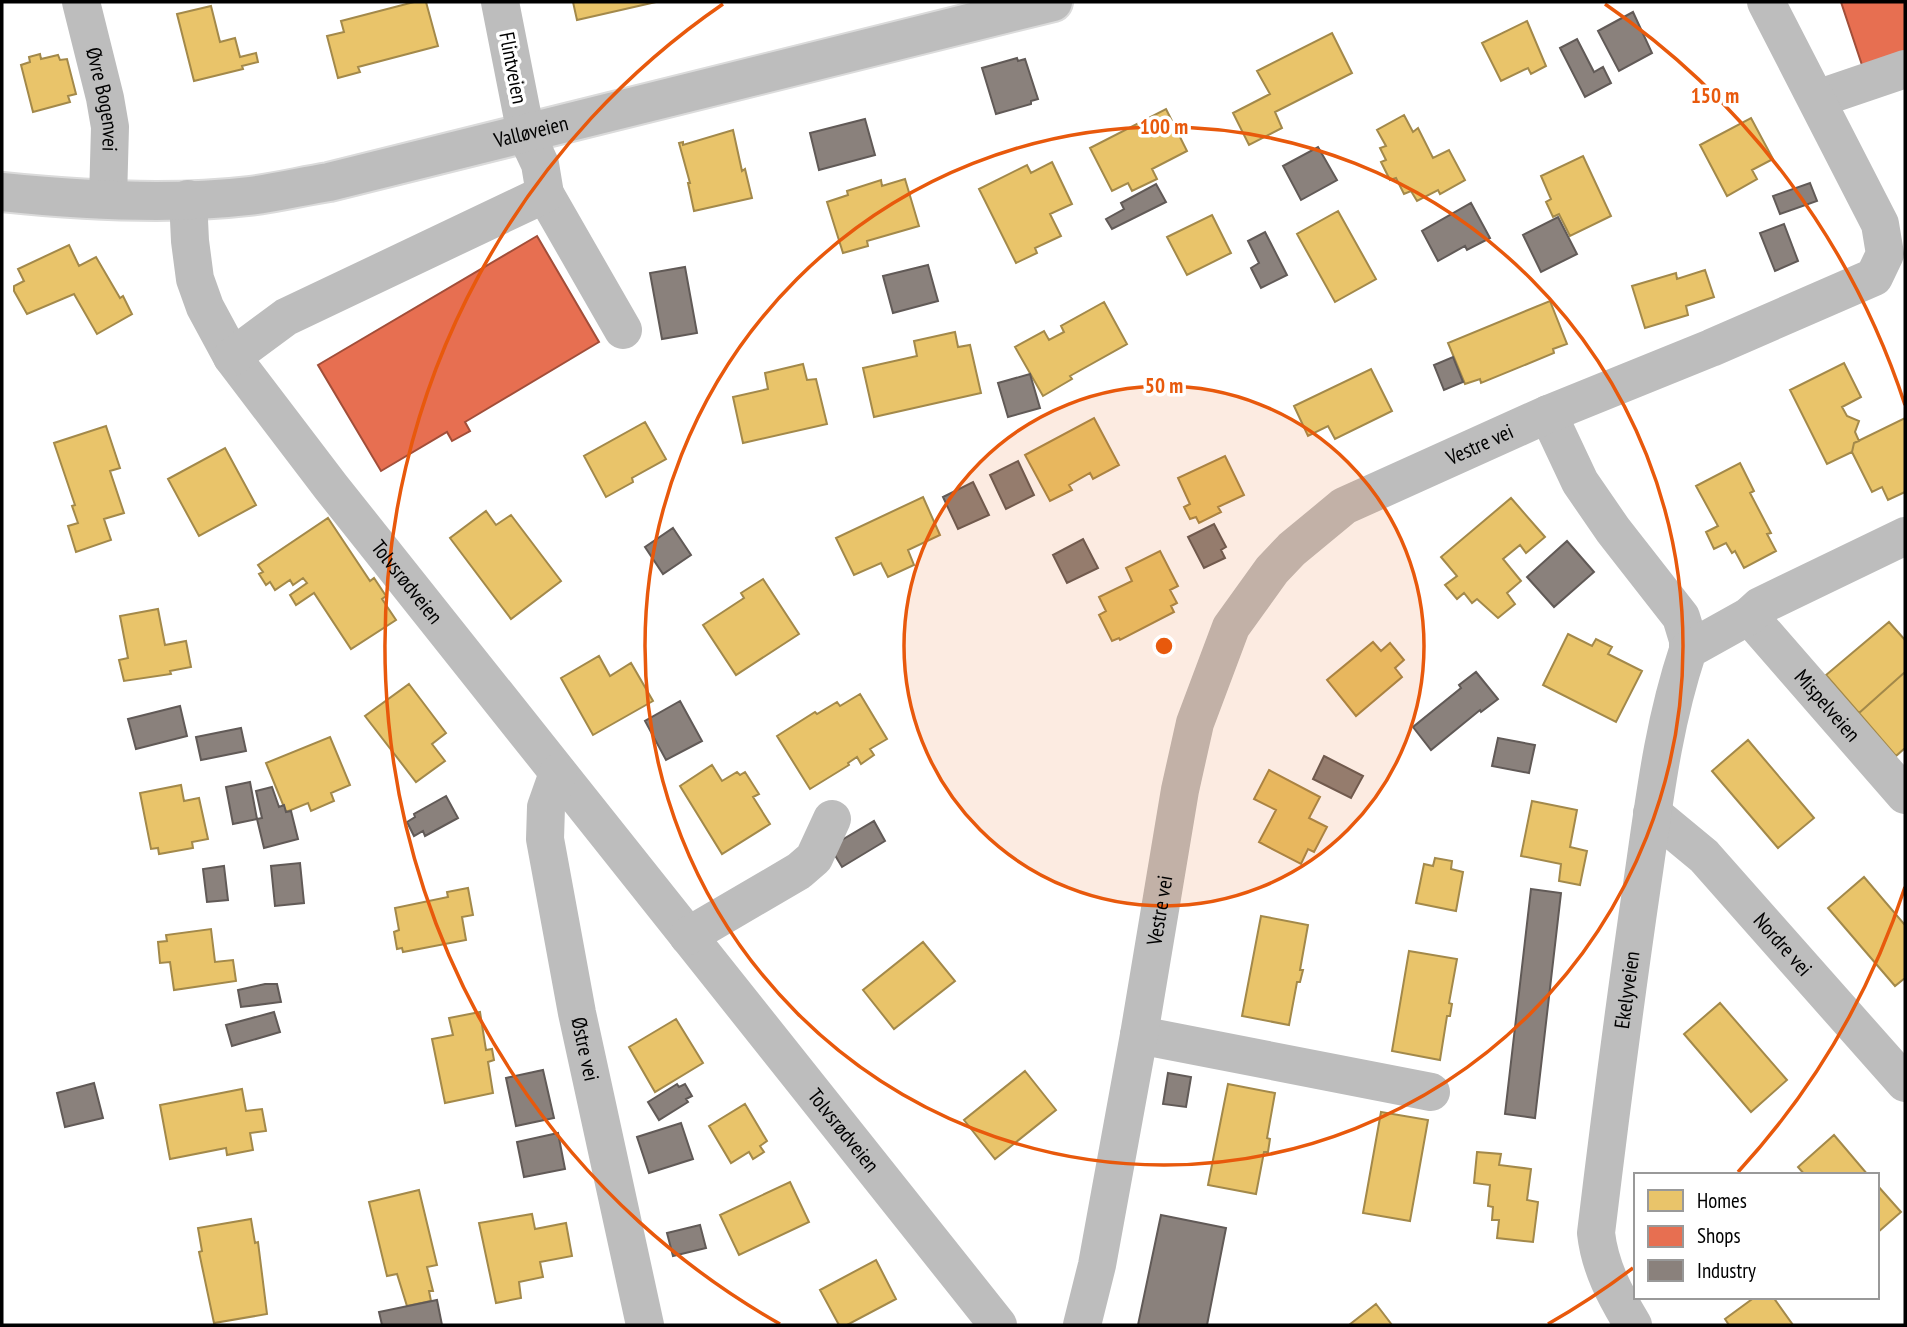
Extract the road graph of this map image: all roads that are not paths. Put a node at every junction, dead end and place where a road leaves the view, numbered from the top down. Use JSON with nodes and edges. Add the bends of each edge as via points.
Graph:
{"nodes":[{"id":1,"x":81,"y":2,"type":"edge"},
{"id":2,"x":500,"y":2,"type":"edge"},
{"id":3,"x":1053,"y":2,"type":"edge"},
{"id":4,"x":1766,"y":2,"type":"edge"},
{"id":5,"x":1905,"y":69,"type":"edge"},
{"id":6,"x":1818,"y":99,"type":"junction"},
{"id":7,"x":526,"y":134,"type":"junction"},
{"id":8,"x":2,"y":192,"type":"edge"},
{"id":9,"x":545,"y":194,"type":"junction"},
{"id":10,"x":108,"y":199,"type":"junction"},
{"id":11,"x":188,"y":199,"type":"junction"},
{"id":12,"x":623,"y":330,"type":"dead end"},
{"id":13,"x":232,"y":357,"type":"junction"},
{"id":14,"x":1548,"y":414,"type":"junction"},
{"id":15,"x":1905,"y":536,"type":"edge"},
{"id":16,"x":1749,"y":616,"type":"junction"},
{"id":17,"x":1688,"y":650,"type":"junction"},
{"id":18,"x":558,"y":773,"type":"junction"},
{"id":19,"x":1905,"y":795,"type":"edge"},
{"id":20,"x":1653,"y":813,"type":"junction"},
{"id":21,"x":832,"y":819,"type":"dead end"},
{"id":22,"x":688,"y":936,"type":"junction"},
{"id":23,"x":1139,"y":1035,"type":"junction"},
{"id":24,"x":1905,"y":1083,"type":"edge"},
{"id":25,"x":1431,"y":1092,"type":"dead end"},
{"id":26,"x":645,"y":1325,"type":"edge"},
{"id":27,"x":999,"y":1325,"type":"edge"},
{"id":28,"x":1082,"y":1325,"type":"edge"},
{"id":29,"x":1633,"y":1325,"type":"edge"}],
"edges":[{"from":1,"to":10,"type":"street","name":"Øvre Bogenvei","via":[[110,127]]},
{"from":2,"to":7,"type":"street","name":"Flintveien"},
{"from":3,"to":7,"type":"street","name":"Valløveien"},
{"from":4,"to":6,"type":"street","name":"Vestre vei"},
{"from":5,"to":6,"type":"street"},
{"from":6,"to":14,"type":"street","name":"Vestre vei","via":[[1880,224],[1885,254],[1874,277]]},
{"from":7,"to":9,"type":"street","name":"Flintveien","via":[[540,164]]},
{"from":7,"to":11,"type":"street","name":"Valløveien","via":[[329,182],[249,196]]},
{"from":8,"to":10,"type":"street","name":"Valløveien"},
{"from":9,"to":12,"type":"street","name":"Flintveien"},
{"from":9,"to":13,"type":"street","via":[[286,317]]},
{"from":10,"to":11,"type":"street","name":"Valløveien"},
{"from":11,"to":13,"type":"street","name":"Tolvsrødveien","via":[[195,279]]},
{"from":13,"to":18,"type":"street","name":"Tolvsrødveien"},
{"from":14,"to":17,"type":"street","via":[[1580,482],[1681,617]]},
{"from":14,"to":23,"type":"street","name":"Vestre vei","via":[[1344,506],[1272,570],[1231,627],[1195,723],[1183,776]]},
{"from":15,"to":16,"type":"street","via":[[1760,606]]},
{"from":16,"to":17,"type":"street"},
{"from":16,"to":19,"type":"street","name":"Mispelveien"},
{"from":17,"to":20,"type":"street","name":"Ekelyveien","via":[[1672,696]]},
{"from":18,"to":22,"type":"street","name":"Tolvsrødveien"},
{"from":18,"to":26,"type":"street","name":"Østre vei","via":[[546,807],[545,839],[577,1013]]},
{"from":20,"to":24,"type":"street","name":"Nordre vei","via":[[1703,856]]},
{"from":20,"to":29,"type":"street","name":"Ekelyveien","via":[[1596,1233],[1598,1254],[1611,1287]]},
{"from":21,"to":22,"type":"street","via":[[814,858],[799,871]]},
{"from":22,"to":27,"type":"street","name":"Tolvsrødveien"},
{"from":23,"to":25,"type":"street"},
{"from":23,"to":28,"type":"street","name":"Vestre vei"}]}
